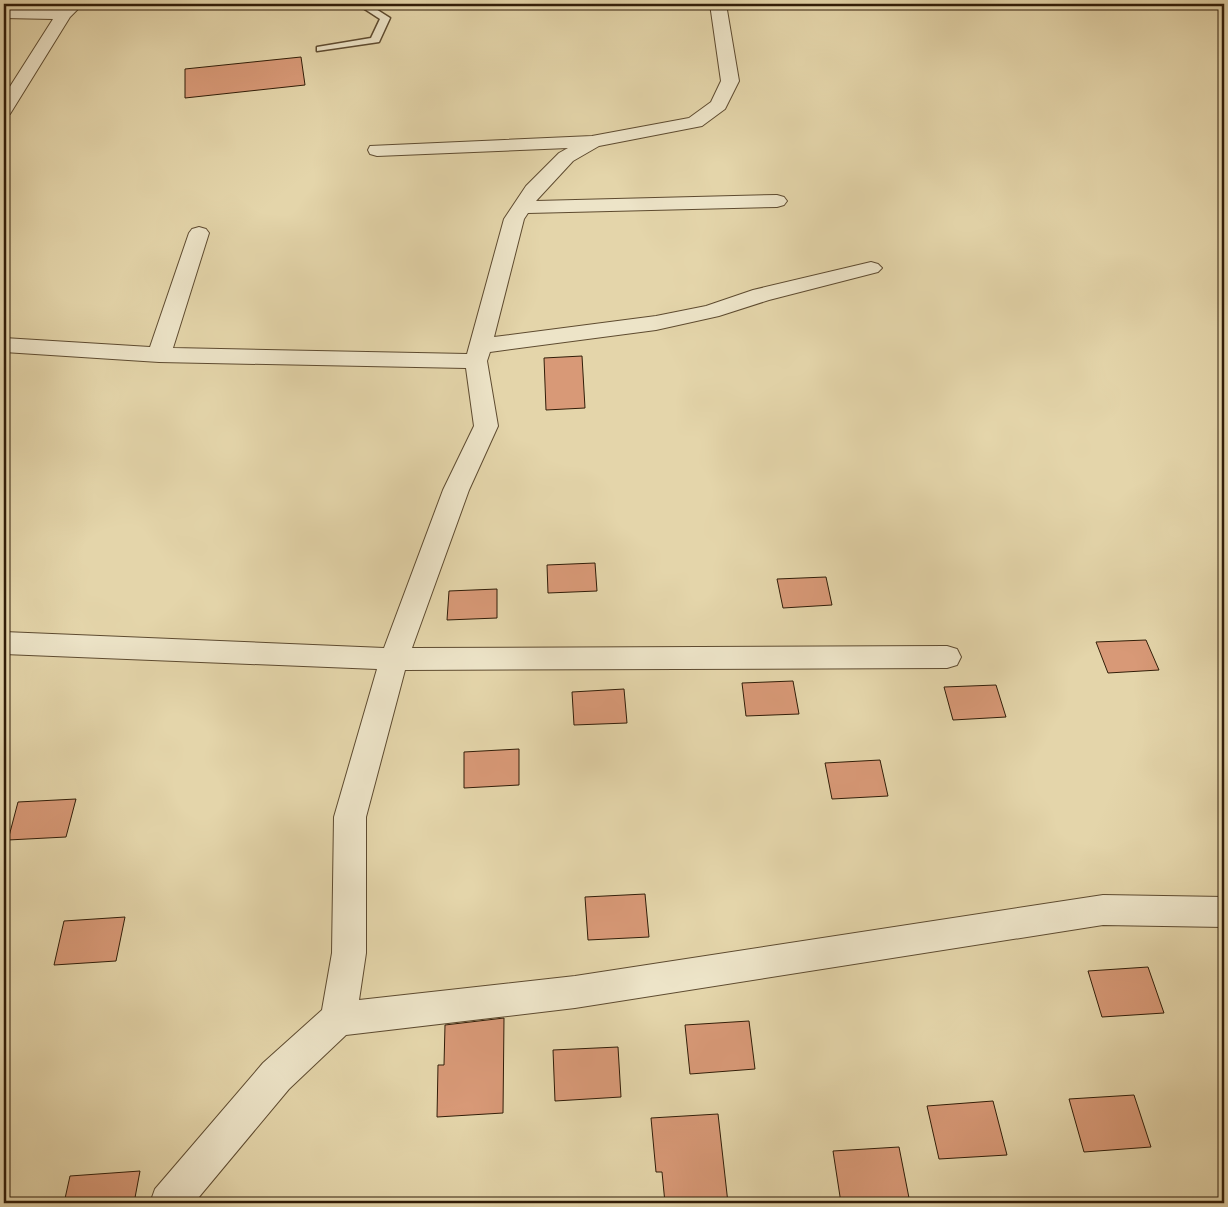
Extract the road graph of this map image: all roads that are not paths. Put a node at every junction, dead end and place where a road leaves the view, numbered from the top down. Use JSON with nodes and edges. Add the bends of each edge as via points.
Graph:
{"nodes":[{"id":1,"x":362,"y":4,"type":"edge"},
{"id":2,"x":718,"y":4,"type":"edge"},
{"id":3,"x":69,"y":9,"type":"edge"},
{"id":4,"x":4,"y":13,"type":"edge"},
{"id":5,"x":321,"y":49,"type":"dead end"},
{"id":6,"x":4,"y":110,"type":"edge"},
{"id":7,"x":593,"y":141,"type":"junction"},
{"id":8,"x":377,"y":150,"type":"dead end"},
{"id":9,"x":777,"y":201,"type":"dead end"},
{"id":10,"x":522,"y":207,"type":"junction"},
{"id":11,"x":198,"y":233,"type":"dead end"},
{"id":12,"x":871,"y":268,"type":"dead end"},
{"id":13,"x":4,"y":345,"type":"edge"},
{"id":14,"x":478,"y":353,"type":"junction"},
{"id":15,"x":159,"y":355,"type":"junction"},
{"id":16,"x":4,"y":643,"type":"edge"},
{"id":17,"x":947,"y":657,"type":"dead end"},
{"id":18,"x":394,"y":659,"type":"junction"},
{"id":19,"x":1224,"y":912,"type":"edge"},
{"id":20,"x":338,"y":1020,"type":"junction"},
{"id":21,"x":169,"y":1203,"type":"edge"}],
"edges":[{"from":1,"to":5,"type":"lane","via":[[385,18],[375,40]]},
{"from":2,"to":7,"type":"street","via":[[730,81],[719,105],[694,122]]},
{"from":3,"to":4,"type":"street"},
{"from":3,"to":6,"type":"street"},
{"from":7,"to":8,"type":"street"},
{"from":7,"to":10,"type":"street","via":[[566,157],[533,190]]},
{"from":9,"to":10,"type":"street"},
{"from":10,"to":14,"type":"street","via":[[514,220]]},
{"from":11,"to":15,"type":"street"},
{"from":12,"to":14,"type":"street","via":[[656,323]]},
{"from":13,"to":15,"type":"street"},
{"from":14,"to":15,"type":"street"},
{"from":14,"to":18,"type":"street","via":[[486,426],[456,490]]},
{"from":16,"to":18,"type":"street"},
{"from":17,"to":18,"type":"street"},
{"from":18,"to":20,"type":"street","via":[[350,817],[349,953]]},
{"from":19,"to":20,"type":"street","via":[[1103,910],[575,992]]},
{"from":20,"to":21,"type":"street","via":[[276,1076]]}]}
